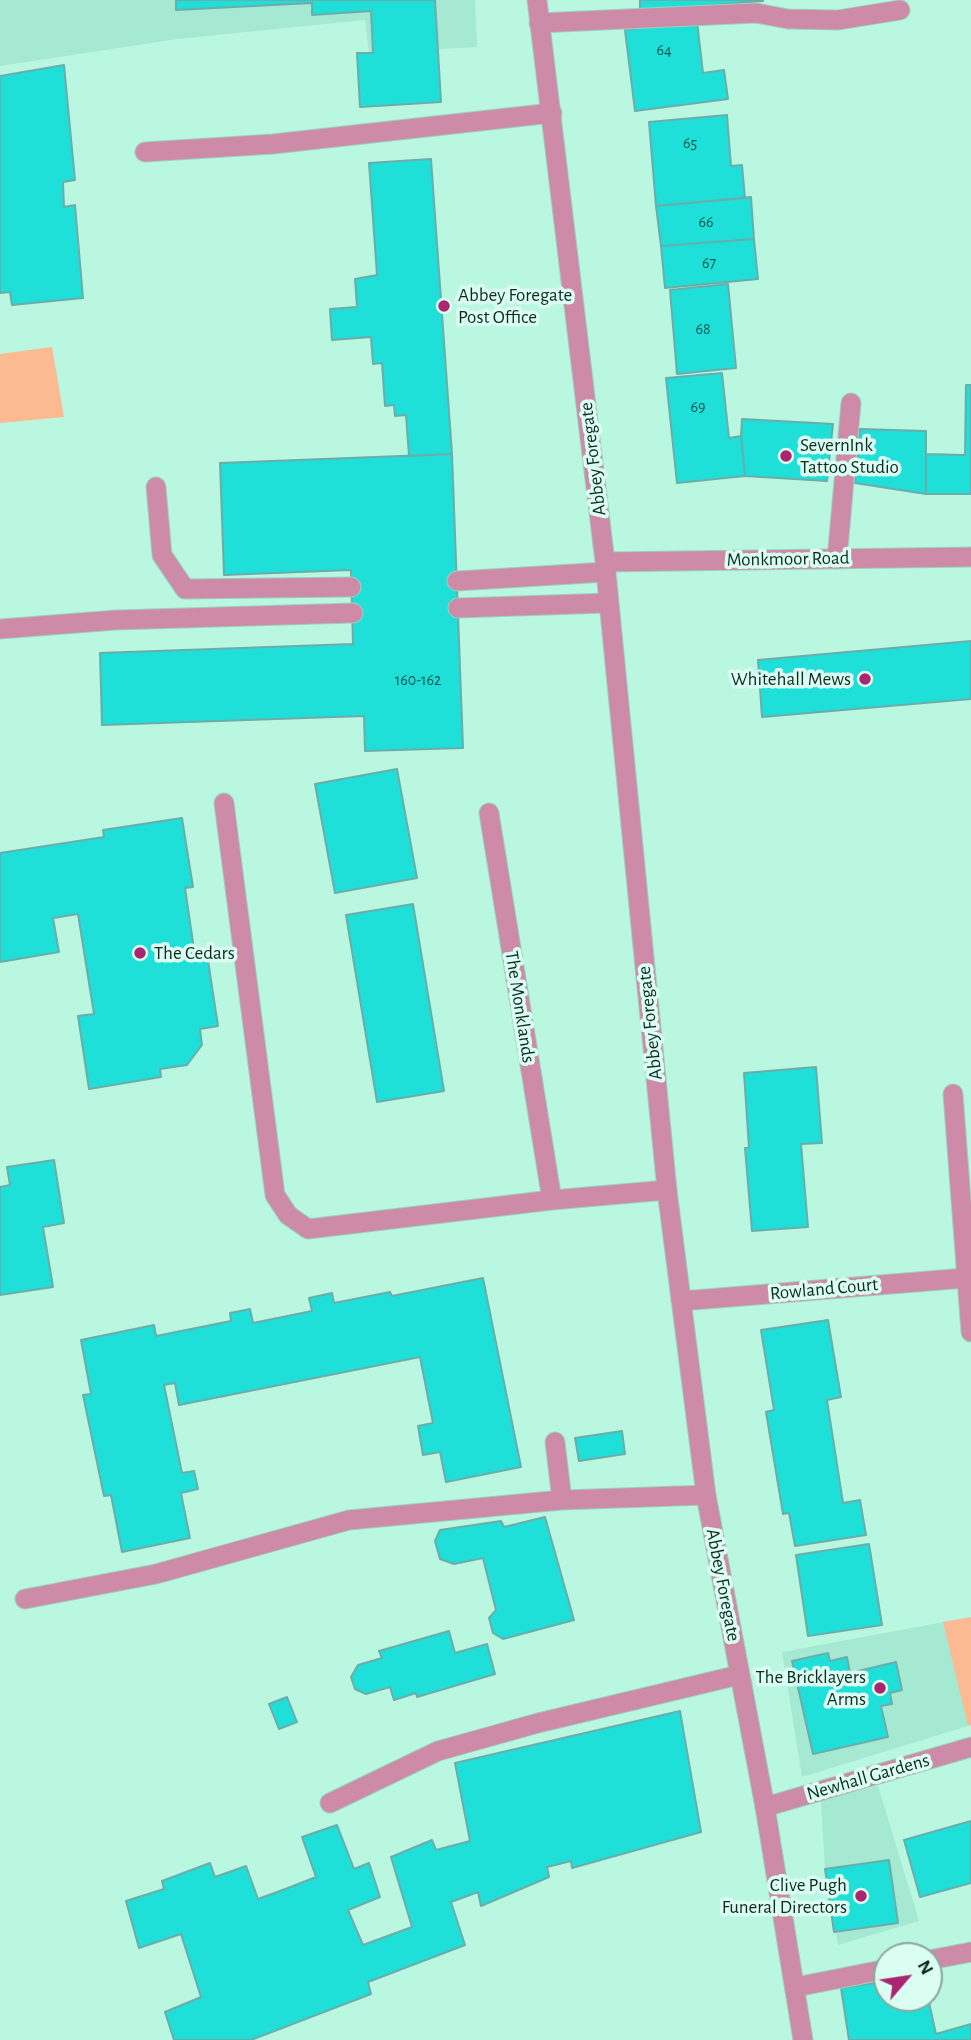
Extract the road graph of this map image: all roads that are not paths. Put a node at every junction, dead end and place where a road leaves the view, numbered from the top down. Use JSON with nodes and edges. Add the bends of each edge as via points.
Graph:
{"nodes":[{"id":1,"x":537,"y":0,"type":"edge"},
{"id":2,"x":900,"y":10,"type":"dead end"},
{"id":3,"x":540,"y":23,"type":"junction"},
{"id":4,"x":552,"y":113,"type":"junction"},
{"id":5,"x":145,"y":152,"type":"dead end"},
{"id":6,"x":851,"y":403,"type":"dead end"},
{"id":7,"x":156,"y":487,"type":"dead end"},
{"id":8,"x":971,"y":557,"type":"edge"},
{"id":9,"x":837,"y":559,"type":"junction"},
{"id":10,"x":605,"y":567,"type":"junction"},
{"id":11,"x":457,"y":581,"type":"dead end"},
{"id":12,"x":351,"y":587,"type":"dead end"},
{"id":13,"x":608,"y":603,"type":"junction"},
{"id":14,"x":458,"y":608,"type":"dead end"},
{"id":15,"x":353,"y":613,"type":"dead end"},
{"id":16,"x":0,"y":629,"type":"edge"},
{"id":17,"x":224,"y":803,"type":"dead end"},
{"id":18,"x":489,"y":813,"type":"dead end"},
{"id":19,"x":953,"y":1094,"type":"dead end"},
{"id":20,"x":667,"y":1190,"type":"junction"},
{"id":21,"x":552,"y":1200,"type":"junction"},
{"id":22,"x":967,"y":1232,"type":"edge"},
{"id":23,"x":966,"y":1278,"type":"junction"},
{"id":24,"x":681,"y":1301,"type":"junction"},
{"id":25,"x":971,"y":1332,"type":"edge"},
{"id":26,"x":555,"y":1442,"type":"dead end"},
{"id":27,"x":706,"y":1495,"type":"junction"},
{"id":28,"x":562,"y":1500,"type":"junction"},
{"id":29,"x":25,"y":1599,"type":"dead end"},
{"id":30,"x":739,"y":1675,"type":"junction"},
{"id":31,"x":971,"y":1747,"type":"edge"},
{"id":32,"x":330,"y":1803,"type":"dead end"},
{"id":33,"x":765,"y":1807,"type":"junction"},
{"id":34,"x":971,"y":1952,"type":"edge"},
{"id":35,"x":943,"y":1957,"type":"edge"},
{"id":36,"x":873,"y":1972,"type":"edge"},
{"id":37,"x":796,"y":1987,"type":"junction"},
{"id":38,"x":803,"y":2040,"type":"edge"}],
"edges":[{"from":1,"to":3,"type":"street","name":"Abbey Foregate"},
{"from":2,"to":3,"type":"street","via":[[838,20],[756,13]]},
{"from":3,"to":4,"type":"street","name":"Abbey Foregate"},
{"from":4,"to":5,"type":"street","via":[[273,144]]},
{"from":4,"to":10,"type":"street","name":"Abbey Foregate"},
{"from":6,"to":9,"type":"street"},
{"from":7,"to":12,"type":"street","via":[[162,555],[185,589]]},
{"from":8,"to":9,"type":"street","name":"Monkmoor Road"},
{"from":9,"to":10,"type":"street","name":"Monkmoor Road"},
{"from":10,"to":11,"type":"street","name":"Monkmoor Road"},
{"from":10,"to":13,"type":"street","name":"Abbey Foregate"},
{"from":13,"to":14,"type":"street"},
{"from":13,"to":20,"type":"street","name":"Abbey Foregate"},
{"from":15,"to":16,"type":"street","via":[[116,620]]},
{"from":17,"to":21,"type":"street","via":[[275,1195],[288,1215],[308,1229]]},
{"from":18,"to":21,"type":"street","name":"The Monklands"},
{"from":19,"to":22,"type":"street"},
{"from":20,"to":21,"type":"street"},
{"from":20,"to":24,"type":"street","name":"Abbey Foregate"},
{"from":22,"to":23,"type":"street"},
{"from":23,"to":24,"type":"street","name":"Rowland Court"},
{"from":23,"to":25,"type":"street"},
{"from":24,"to":27,"type":"street","name":"Abbey Foregate"},
{"from":26,"to":28,"type":"street"},
{"from":27,"to":28,"type":"street"},
{"from":27,"to":30,"type":"street","name":"Abbey Foregate"},
{"from":28,"to":29,"type":"street","via":[[349,1520],[156,1574]]},
{"from":30,"to":32,"type":"street","via":[[438,1751]]},
{"from":30,"to":33,"type":"street","name":"Abbey Foregate"},
{"from":31,"to":33,"type":"street","name":"Newhall Gardens"},
{"from":33,"to":37,"type":"street","name":"Abbey Foregate"},
{"from":34,"to":35,"type":"street"},
{"from":36,"to":37,"type":"street"},
{"from":37,"to":38,"type":"street","name":"Abbey Foregate"}]}
